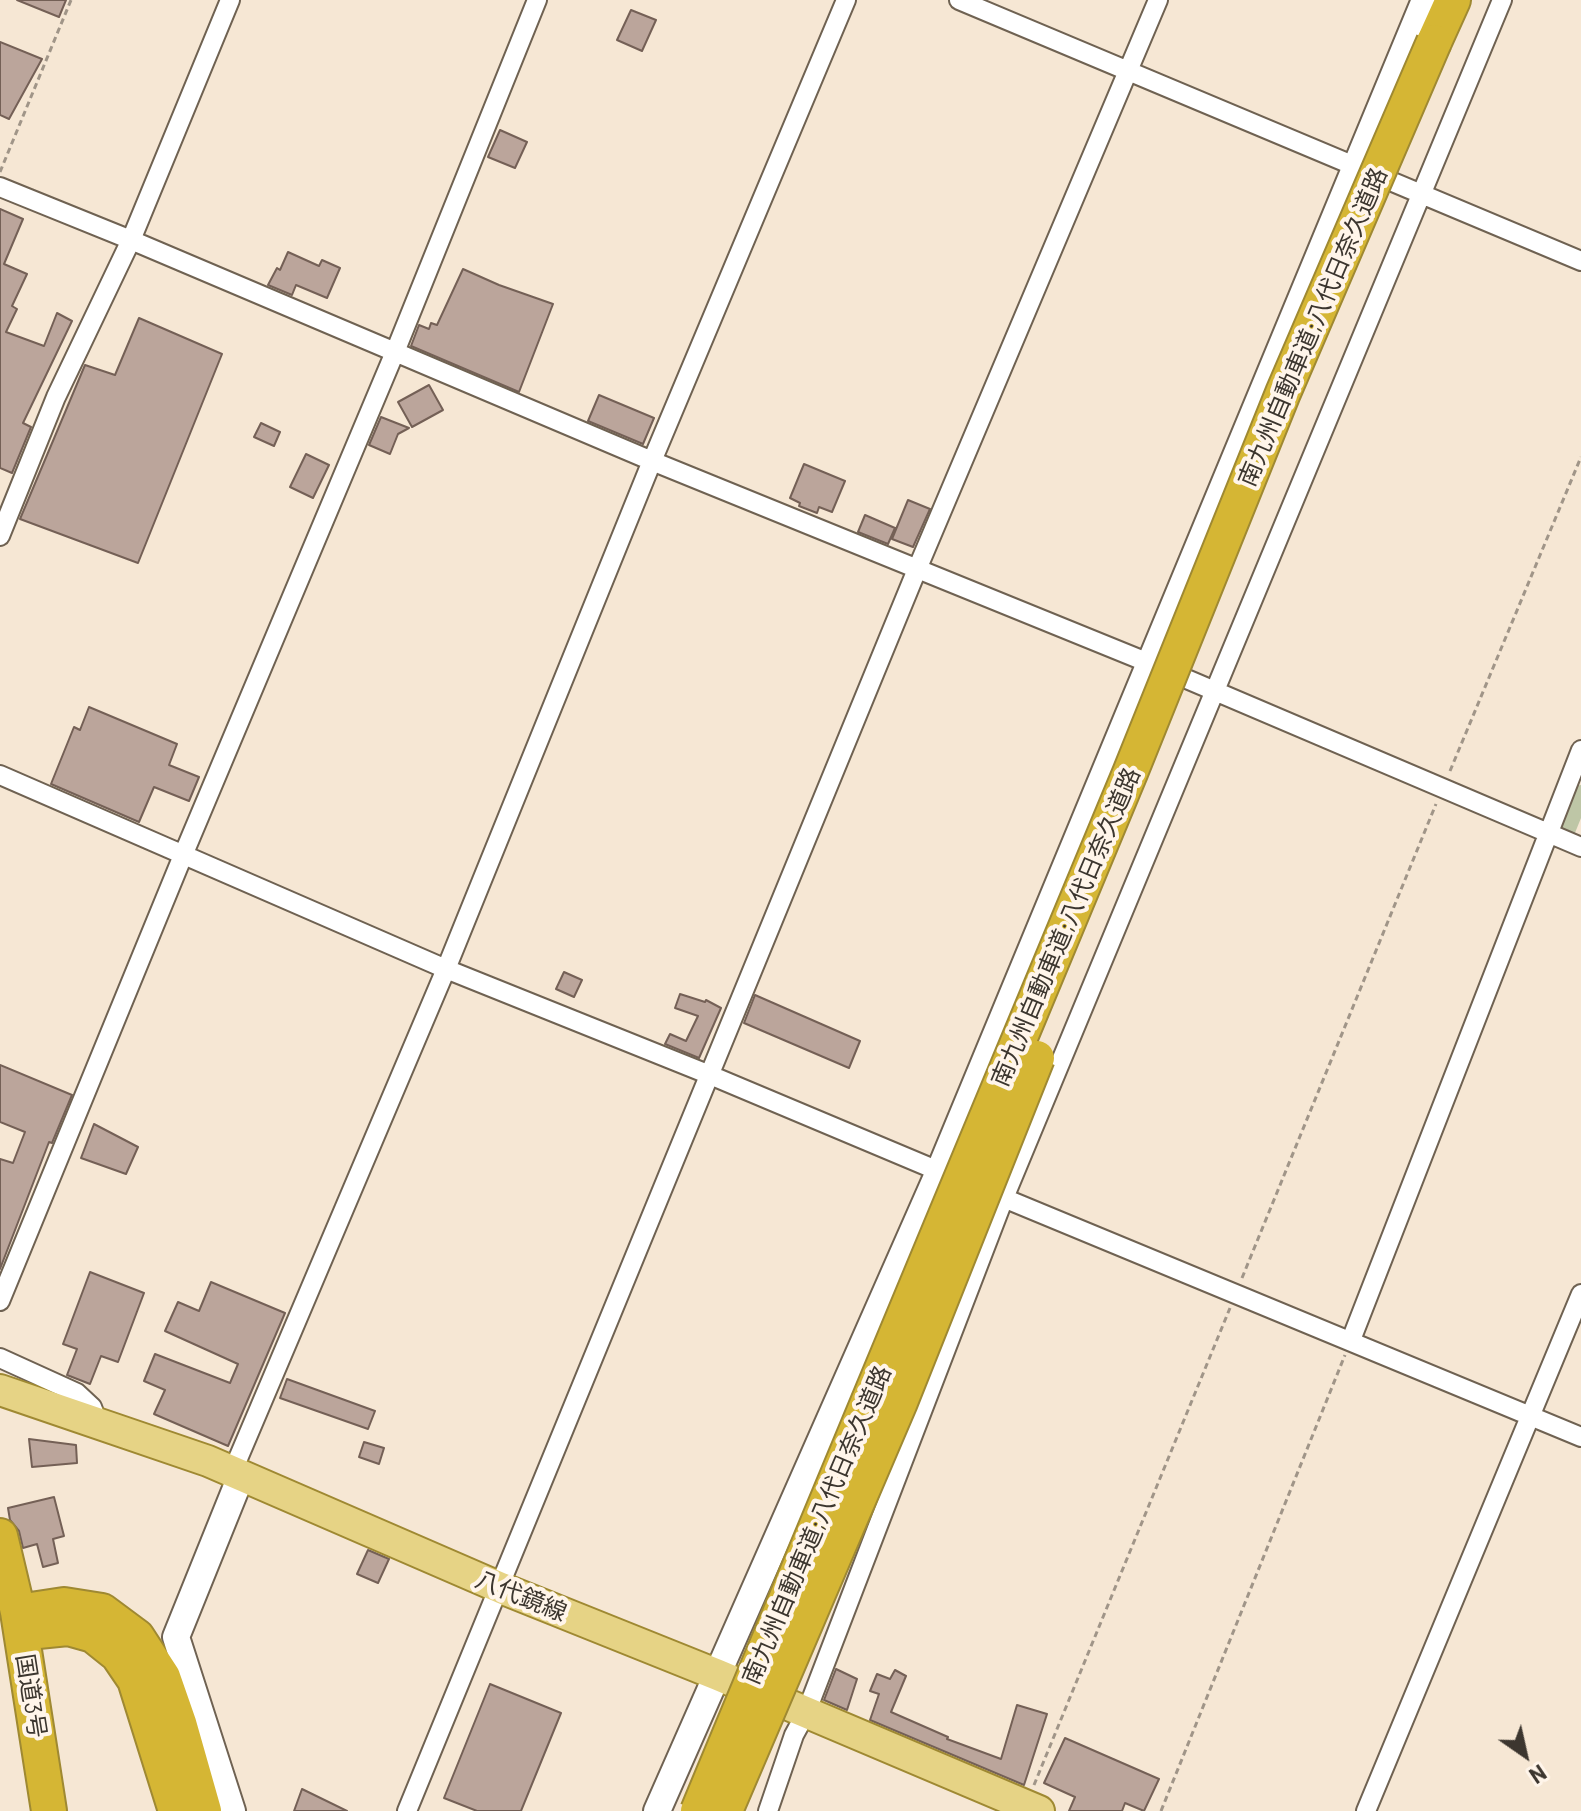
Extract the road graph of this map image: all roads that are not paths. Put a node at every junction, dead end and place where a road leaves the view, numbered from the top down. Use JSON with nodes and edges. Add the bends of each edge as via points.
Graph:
{"nodes":[{"id":1,"x":230,"y":0,"type":"edge"},
{"id":2,"x":537,"y":0,"type":"edge"},
{"id":3,"x":846,"y":0,"type":"edge"},
{"id":4,"x":959,"y":0,"type":"edge"},
{"id":5,"x":1158,"y":0,"type":"edge"},
{"id":6,"x":1425,"y":0,"type":"edge"},
{"id":7,"x":1453,"y":0,"type":"edge"},
{"id":8,"x":1502,"y":0,"type":"edge"},
{"id":9,"x":1434,"y":42,"type":"junction"},
{"id":10,"x":1128,"y":71,"type":"junction"},
{"id":11,"x":1356,"y":166,"type":"junction"},
{"id":12,"x":0,"y":187,"type":"edge"},
{"id":13,"x":1420,"y":195,"type":"junction"},
{"id":14,"x":131,"y":240,"type":"junction"},
{"id":15,"x":1581,"y":261,"type":"edge"},
{"id":16,"x":395,"y":352,"type":"junction"},
{"id":17,"x":652,"y":461,"type":"junction"},
{"id":18,"x":0,"y":536,"type":"edge"},
{"id":19,"x":918,"y":567,"type":"junction"},
{"id":20,"x":1149,"y":663,"type":"junction"},
{"id":21,"x":1215,"y":691,"type":"junction"},
{"id":22,"x":1581,"y":750,"type":"edge"},
{"id":23,"x":0,"y":775,"type":"edge"},
{"id":24,"x":1548,"y":833,"type":"junction"},
{"id":25,"x":1581,"y":847,"type":"edge"},
{"id":26,"x":184,"y":853,"type":"junction"},
{"id":27,"x":446,"y":969,"type":"junction"},
{"id":28,"x":710,"y":1075,"type":"junction"},
{"id":29,"x":939,"y":1172,"type":"junction"},
{"id":30,"x":1004,"y":1198,"type":"junction"},
{"id":31,"x":1581,"y":1294,"type":"edge"},
{"id":32,"x":0,"y":1301,"type":"edge"},
{"id":33,"x":1358,"y":1344,"type":"junction"},
{"id":34,"x":0,"y":1358,"type":"edge"},
{"id":35,"x":0,"y":1390,"type":"edge"},
{"id":36,"x":900,"y":1402,"type":"junction"},
{"id":37,"x":1530,"y":1415,"type":"junction"},
{"id":38,"x":98,"y":1423,"type":"junction"},
{"id":39,"x":857,"y":1430,"type":"junction"},
{"id":40,"x":1581,"y":1437,"type":"edge"},
{"id":41,"x":241,"y":1476,"type":"junction"},
{"id":42,"x":0,"y":1536,"type":"edge"},
{"id":43,"x":501,"y":1588,"type":"junction"},
{"id":44,"x":19,"y":1623,"type":"junction"},
{"id":45,"x":718,"y":1675,"type":"junction"},
{"id":46,"x":806,"y":1713,"type":"junction"},
{"id":47,"x":1032,"y":1808,"type":"edge"},
{"id":48,"x":49,"y":1811,"type":"edge"},
{"id":49,"x":176,"y":1811,"type":"edge"},
{"id":50,"x":204,"y":1811,"type":"edge"},
{"id":51,"x":232,"y":1811,"type":"edge"},
{"id":52,"x":407,"y":1811,"type":"edge"},
{"id":53,"x":657,"y":1811,"type":"edge"},
{"id":54,"x":679,"y":1811,"type":"edge"},
{"id":55,"x":698,"y":1811,"type":"edge"},
{"id":56,"x":725,"y":1811,"type":"edge"},
{"id":57,"x":747,"y":1811,"type":"edge"},
{"id":58,"x":768,"y":1811,"type":"edge"},
{"id":59,"x":1366,"y":1811,"type":"edge"}],
"edges":[{"from":1,"to":14,"type":"street"},
{"from":2,"to":16,"type":"street"},
{"from":3,"to":17,"type":"street"},
{"from":4,"to":10,"type":"street"},
{"from":5,"to":10,"type":"street"},
{"from":6,"to":11,"type":"street"},
{"from":7,"to":9,"type":"highway","name":"南九州自動車道;八代日奈久道路"},
{"from":8,"to":13,"type":"street"},
{"from":9,"to":36,"type":"highway","name":"南九州自動車道;八代日奈久道路","bridge":true,"via":[[1303,394]]},
{"from":9,"to":39,"type":"highway","name":"南九州自動車道;八代日奈久道路","bridge":true,"via":[[1283,393]]},
{"from":10,"to":11,"type":"street"},
{"from":10,"to":19,"type":"street"},
{"from":11,"to":13,"type":"street"},
{"from":11,"to":20,"type":"street"},
{"from":12,"to":14,"type":"street"},
{"from":13,"to":15,"type":"street"},
{"from":13,"to":21,"type":"street"},
{"from":14,"to":16,"type":"street"},
{"from":14,"to":18,"type":"street","via":[[56,397]]},
{"from":16,"to":17,"type":"street"},
{"from":16,"to":26,"type":"street"},
{"from":17,"to":19,"type":"street"},
{"from":17,"to":27,"type":"street"},
{"from":19,"to":20,"type":"street"},
{"from":19,"to":28,"type":"street"},
{"from":20,"to":21,"type":"street"},
{"from":20,"to":29,"type":"street"},
{"from":21,"to":24,"type":"street"},
{"from":21,"to":30,"type":"street"},
{"from":22,"to":24,"type":"street"},
{"from":23,"to":26,"type":"street"},
{"from":24,"to":25,"type":"street"},
{"from":24,"to":33,"type":"street"},
{"from":26,"to":27,"type":"street"},
{"from":26,"to":32,"type":"street"},
{"from":27,"to":28,"type":"street"},
{"from":27,"to":41,"type":"street","via":[[237,1461]]},
{"from":28,"to":29,"type":"street"},
{"from":28,"to":43,"type":"street"},
{"from":29,"to":30,"type":"street"},
{"from":29,"to":45,"type":"street"},
{"from":30,"to":33,"type":"street"},
{"from":30,"to":46,"type":"street"},
{"from":31,"to":37,"type":"street"},
{"from":33,"to":37,"type":"street"},
{"from":34,"to":38,"type":"street","via":[[77,1393],[92,1407]]},
{"from":35,"to":38,"type":"main road","name":"八代鏡線"},
{"from":36,"to":56,"type":"highway","name":"南九州自動車道;八代日奈久道路","bridge":true},
{"from":36,"to":57,"type":"highway","bridge":true,"via":[[876,1482]]},
{"from":37,"to":40,"type":"street"},
{"from":37,"to":59,"type":"street"},
{"from":38,"to":41,"type":"main road","name":"八代鏡線"},
{"from":39,"to":54,"type":"highway","bridge":true,"via":[[826,1485]]},
{"from":39,"to":55,"type":"highway","name":"南九州自動車道;八代日奈久道路","bridge":true},
{"from":41,"to":43,"type":"main road","name":"八代鏡線"},
{"from":41,"to":51,"type":"street","via":[[176,1637]]},
{"from":42,"to":44,"type":"highway","name":"国道3号"},
{"from":43,"to":45,"type":"main road","name":"八代鏡線"},
{"from":43,"to":52,"type":"street"},
{"from":44,"to":48,"type":"highway","name":"国道3号"},
{"from":44,"to":49,"type":"highway","via":[[93,1635],[118,1655],[135,1680]]},
{"from":44,"to":50,"type":"highway","via":[[64,1605],[102,1611],[137,1637],[163,1677]]},
{"from":45,"to":46,"type":"main road","name":"八代鏡線"},
{"from":45,"to":53,"type":"street"},
{"from":46,"to":47,"type":"main road","name":"八代鏡線"},
{"from":46,"to":58,"type":"street"}]}
